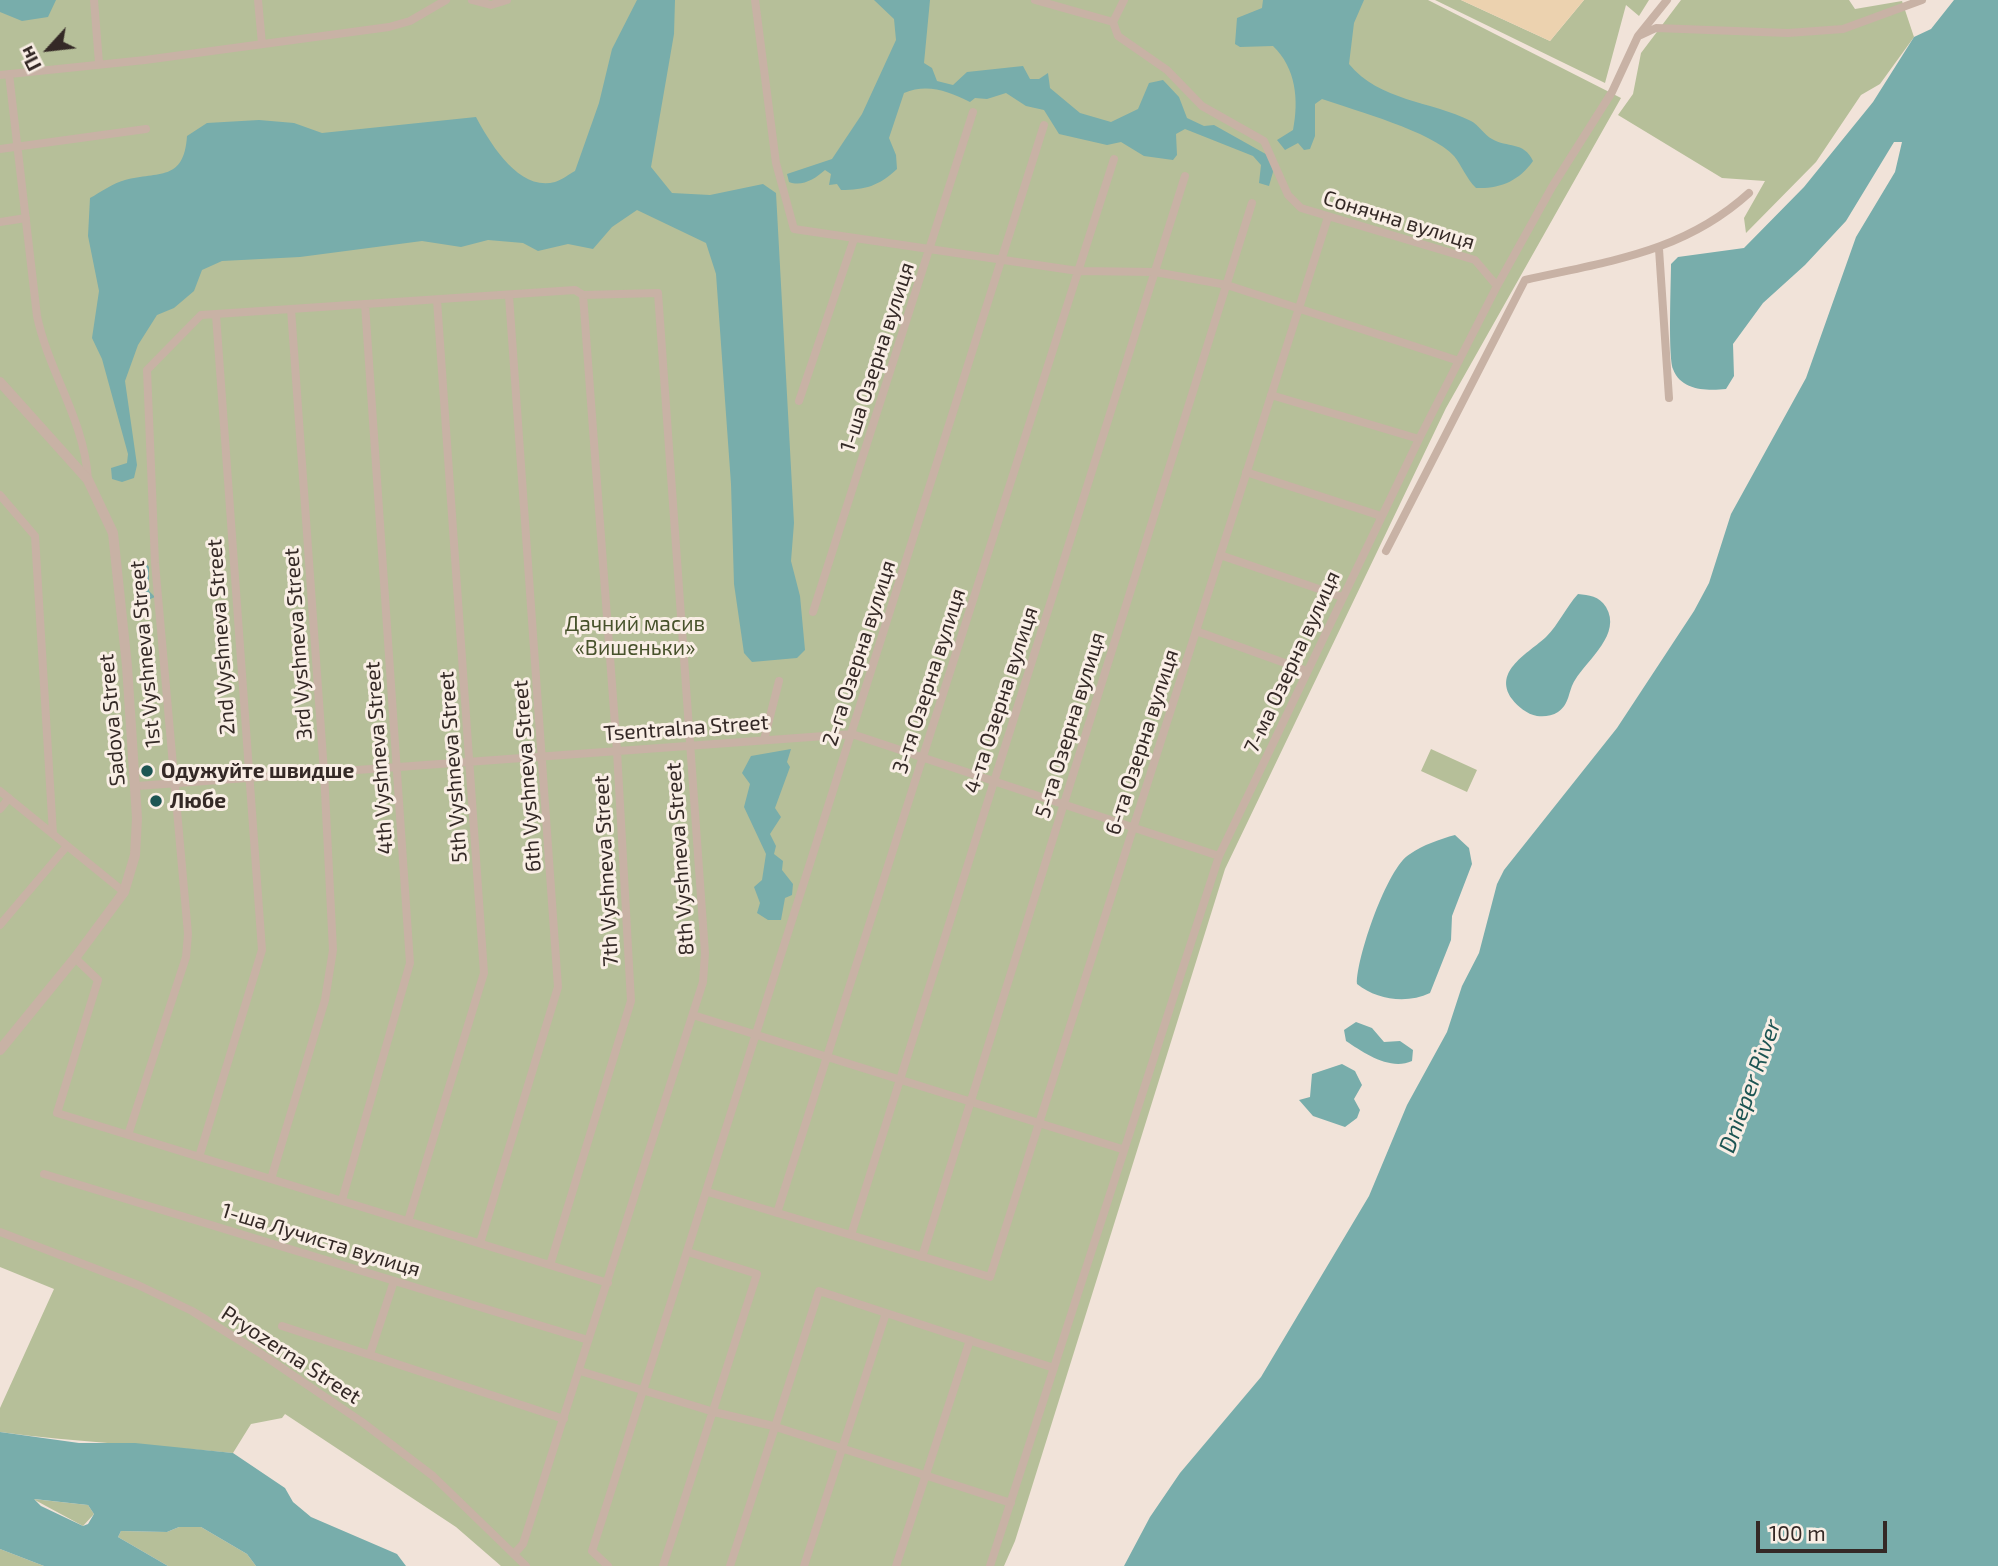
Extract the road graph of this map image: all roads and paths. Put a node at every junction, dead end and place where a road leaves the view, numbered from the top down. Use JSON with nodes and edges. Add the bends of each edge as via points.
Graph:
{"nodes":[{"id":1,"x":94,"y":0,"type":"edge"},
{"id":2,"x":258,"y":0,"type":"edge"},
{"id":3,"x":446,"y":0,"type":"edge"},
{"id":4,"x":472,"y":0,"type":"edge"},
{"id":5,"x":507,"y":0,"type":"edge"},
{"id":6,"x":755,"y":0,"type":"edge"},
{"id":7,"x":1035,"y":0,"type":"edge"},
{"id":8,"x":1124,"y":0,"type":"edge"},
{"id":9,"x":1667,"y":0,"type":"edge"},
{"id":10,"x":1922,"y":0,"type":"edge"},
{"id":11,"x":1113,"y":22,"type":"junction"},
{"id":12,"x":1638,"y":37,"type":"junction"},
{"id":13,"x":262,"y":44,"type":"junction"},
{"id":14,"x":99,"y":63,"type":"junction"},
{"id":15,"x":5,"y":75,"type":"edge"},
{"id":16,"x":974,"y":112,"type":"dead end"},
{"id":17,"x":1044,"y":125,"type":"dead end"},
{"id":18,"x":146,"y":129,"type":"dead end"},
{"id":19,"x":18,"y":146,"type":"junction"},
{"id":20,"x":0,"y":149,"type":"edge"},
{"id":21,"x":1114,"y":159,"type":"dead end"},
{"id":22,"x":1185,"y":176,"type":"dead end"},
{"id":23,"x":1749,"y":193,"type":"dead end"},
{"id":24,"x":1252,"y":203,"type":"dead end"},
{"id":25,"x":1328,"y":217,"type":"junction"},
{"id":26,"x":26,"y":218,"type":"junction"},
{"id":27,"x":0,"y":222,"type":"edge"},
{"id":28,"x":854,"y":239,"type":"junction"},
{"id":29,"x":930,"y":249,"type":"junction"},
{"id":30,"x":1659,"y":249,"type":"junction"},
{"id":31,"x":1002,"y":260,"type":"junction"},
{"id":32,"x":1078,"y":271,"type":"junction"},
{"id":33,"x":1155,"y":272,"type":"junction"},
{"id":34,"x":1227,"y":285,"type":"junction"},
{"id":35,"x":1497,"y":286,"type":"junction"},
{"id":36,"x":583,"y":295,"type":"junction"},
{"id":37,"x":509,"y":296,"type":"junction"},
{"id":38,"x":437,"y":300,"type":"junction"},
{"id":39,"x":365,"y":304,"type":"junction"},
{"id":40,"x":291,"y":309,"type":"junction"},
{"id":41,"x":1298,"y":309,"type":"junction"},
{"id":42,"x":216,"y":314,"type":"junction"},
{"id":43,"x":1459,"y":361,"type":"junction"},
{"id":44,"x":0,"y":382,"type":"edge"},
{"id":45,"x":1271,"y":395,"type":"junction"},
{"id":46,"x":1669,"y":398,"type":"dead end"},
{"id":47,"x":799,"y":401,"type":"dead end"},
{"id":48,"x":1419,"y":439,"type":"junction"},
{"id":49,"x":1246,"y":472,"type":"junction"},
{"id":50,"x":88,"y":480,"type":"junction"},
{"id":51,"x":0,"y":495,"type":"edge"},
{"id":52,"x":1381,"y":516,"type":"junction"},
{"id":53,"x":1386,"y":551,"type":"dead end"},
{"id":54,"x":1220,"y":555,"type":"junction"},
{"id":55,"x":1342,"y":597,"type":"junction"},
{"id":56,"x":813,"y":612,"type":"dead end"},
{"id":57,"x":1196,"y":631,"type":"junction"},
{"id":58,"x":1307,"y":671,"type":"junction"},
{"id":59,"x":779,"y":681,"type":"dead end"},
{"id":60,"x":852,"y":734,"type":"junction"},
{"id":61,"x":764,"y":740,"type":"junction"},
{"id":62,"x":690,"y":745,"type":"junction"},
{"id":63,"x":617,"y":751,"type":"junction"},
{"id":64,"x":544,"y":756,"type":"junction"},
{"id":65,"x":922,"y":758,"type":"junction"},
{"id":66,"x":470,"y":761,"type":"junction"},
{"id":67,"x":397,"y":767,"type":"junction"},
{"id":68,"x":324,"y":772,"type":"junction"},
{"id":69,"x":249,"y":778,"type":"junction"},
{"id":70,"x":994,"y":781,"type":"junction"},
{"id":71,"x":173,"y":783,"type":"junction"},
{"id":72,"x":137,"y":786,"type":"junction"},
{"id":73,"x":0,"y":791,"type":"edge"},
{"id":74,"x":9,"y":798,"type":"junction"},
{"id":75,"x":1064,"y":804,"type":"junction"},
{"id":76,"x":0,"y":809,"type":"edge"},
{"id":77,"x":1133,"y":827,"type":"junction"},
{"id":78,"x":53,"y":834,"type":"junction"},
{"id":79,"x":67,"y":846,"type":"junction"},
{"id":80,"x":1219,"y":856,"type":"junction"},
{"id":81,"x":124,"y":892,"type":"junction"},
{"id":82,"x":0,"y":925,"type":"edge"},
{"id":83,"x":75,"y":958,"type":"junction"},
{"id":84,"x":693,"y":1015,"type":"junction"},
{"id":85,"x":757,"y":1035,"type":"junction"},
{"id":86,"x":0,"y":1051,"type":"edge"},
{"id":87,"x":827,"y":1056,"type":"junction"},
{"id":88,"x":900,"y":1080,"type":"junction"},
{"id":89,"x":971,"y":1101,"type":"junction"},
{"id":90,"x":1039,"y":1123,"type":"junction"},
{"id":91,"x":128,"y":1135,"type":"junction"},
{"id":92,"x":1122,"y":1149,"type":"junction"},
{"id":93,"x":199,"y":1157,"type":"junction"},
{"id":94,"x":44,"y":1174,"type":"dead end"},
{"id":95,"x":271,"y":1179,"type":"junction"},
{"id":96,"x":708,"y":1192,"type":"junction"},
{"id":97,"x":342,"y":1200,"type":"junction"},
{"id":98,"x":777,"y":1213,"type":"junction"},
{"id":99,"x":408,"y":1221,"type":"junction"},
{"id":100,"x":0,"y":1232,"type":"edge"},
{"id":101,"x":851,"y":1235,"type":"junction"},
{"id":102,"x":480,"y":1243,"type":"junction"},
{"id":103,"x":688,"y":1252,"type":"junction"},
{"id":104,"x":922,"y":1257,"type":"junction"},
{"id":105,"x":550,"y":1265,"type":"junction"},
{"id":106,"x":394,"y":1281,"type":"junction"},
{"id":107,"x":608,"y":1283,"type":"junction"},
{"id":108,"x":886,"y":1313,"type":"junction"},
{"id":109,"x":282,"y":1326,"type":"dead end"},
{"id":110,"x":589,"y":1340,"type":"junction"},
{"id":111,"x":970,"y":1340,"type":"junction"},
{"id":112,"x":370,"y":1354,"type":"junction"},
{"id":113,"x":1054,"y":1368,"type":"junction"},
{"id":114,"x":580,"y":1371,"type":"junction"},
{"id":115,"x":642,"y":1389,"type":"junction"},
{"id":116,"x":714,"y":1412,"type":"junction"},
{"id":117,"x":564,"y":1419,"type":"junction"},
{"id":118,"x":773,"y":1426,"type":"junction"},
{"id":119,"x":842,"y":1448,"type":"junction"},
{"id":120,"x":925,"y":1475,"type":"junction"},
{"id":121,"x":1011,"y":1503,"type":"junction"},
{"id":122,"x":514,"y":1555,"type":"junction"},
{"id":123,"x":526,"y":1566,"type":"edge"},
{"id":124,"x":608,"y":1566,"type":"edge"},
{"id":125,"x":663,"y":1566,"type":"edge"},
{"id":126,"x":730,"y":1566,"type":"edge"},
{"id":127,"x":804,"y":1566,"type":"edge"},
{"id":128,"x":897,"y":1566,"type":"edge"},
{"id":129,"x":990,"y":1566,"type":"edge"}],
"edges":[{"from":1,"to":14,"type":"street"},
{"from":2,"to":13,"type":"street"},
{"from":3,"to":13,"type":"street","via":[[390,27]]},
{"from":4,"to":5,"type":"street","via":[[491,5]]},
{"from":6,"to":28,"type":"street","via":[[776,163],[794,229]]},
{"from":7,"to":11,"type":"street"},
{"from":8,"to":11,"type":"street"},
{"from":9,"to":12,"type":"street","name":"7-ма Озерна вулиця"},
{"from":10,"to":12,"type":"street","via":[[1843,29],[1788,33],[1656,28]]},
{"from":11,"to":25,"type":"street","name":"Сонячна вулиця","via":[[1118,36],[1167,70],[1202,106],[1264,141],[1288,195],[1301,208]]},
{"from":12,"to":35,"type":"street","name":"7-ма Озерна вулиця","via":[[1612,92]]},
{"from":13,"to":14,"type":"street"},
{"from":14,"to":15,"type":"street"},
{"from":15,"to":19,"type":"street"},
{"from":16,"to":29,"type":"street","name":"1-ша Озерна вулиця"},
{"from":17,"to":31,"type":"street","name":"2-га Озерна вулиця"},
{"from":18,"to":19,"type":"street"},
{"from":19,"to":20,"type":"street"},
{"from":19,"to":26,"type":"street"},
{"from":21,"to":32,"type":"street","name":"3-тя Озерна вулиця"},
{"from":22,"to":33,"type":"street","name":"4-та Озерна вулиця"},
{"from":23,"to":30,"type":"street","via":[[1724,216]]},
{"from":24,"to":34,"type":"street","name":"5-та Озерна вулиця"},
{"from":25,"to":35,"type":"street","name":"Сонячна вулиця","via":[[1475,260]]},
{"from":25,"to":41,"type":"street","name":"6-та Озерна вулиця"},
{"from":26,"to":27,"type":"street"},
{"from":26,"to":50,"type":"street","via":[[42,343],[79,429]]},
{"from":28,"to":29,"type":"street"},
{"from":28,"to":47,"type":"street"},
{"from":29,"to":31,"type":"street"},
{"from":29,"to":56,"type":"street","name":"1-ша Озерна вулиця"},
{"from":30,"to":46,"type":"street"},
{"from":30,"to":53,"type":"street","via":[[1525,280]]},
{"from":31,"to":32,"type":"street"},
{"from":31,"to":60,"type":"street","name":"2-га Озерна вулиця"},
{"from":32,"to":33,"type":"street"},
{"from":32,"to":65,"type":"street","name":"3-тя Озерна вулиця"},
{"from":33,"to":34,"type":"street"},
{"from":33,"to":70,"type":"street","name":"4-та Озерна вулиця"},
{"from":34,"to":41,"type":"street"},
{"from":34,"to":75,"type":"street","name":"5-та Озерна вулиця"},
{"from":35,"to":43,"type":"street","name":"7-ма Озерна вулиця"},
{"from":36,"to":37,"type":"street","via":[[575,290]]},
{"from":36,"to":62,"type":"street","name":"8th Vyshneva Street","via":[[658,293]]},
{"from":36,"to":63,"type":"street","name":"7th Vyshneva Street"},
{"from":37,"to":38,"type":"street"},
{"from":37,"to":64,"type":"street","name":"6th Vyshneva Street"},
{"from":38,"to":39,"type":"street"},
{"from":38,"to":66,"type":"street","name":"5th Vyshneva Street"},
{"from":39,"to":40,"type":"street"},
{"from":39,"to":67,"type":"street","name":"4th Vyshneva Street"},
{"from":40,"to":42,"type":"street"},
{"from":40,"to":68,"type":"street","name":"3rd Vyshneva Street"},
{"from":41,"to":43,"type":"street"},
{"from":41,"to":45,"type":"street","name":"6-та Озерна вулиця"},
{"from":42,"to":69,"type":"street","name":"2nd Vyshneva Street"},
{"from":42,"to":71,"type":"street","name":"1st Vyshneva Street","via":[[201,315],[147,370],[155,563]]},
{"from":43,"to":48,"type":"street","name":"7-ма Озерна вулиця"},
{"from":44,"to":50,"type":"street","name":"Sadova Street"},
{"from":45,"to":48,"type":"street"},
{"from":45,"to":49,"type":"street","name":"6-та Озерна вулиця"},
{"from":48,"to":52,"type":"street","name":"7-ма Озерна вулиця"},
{"from":49,"to":52,"type":"street"},
{"from":49,"to":54,"type":"street","name":"6-та Озерна вулиця"},
{"from":50,"to":72,"type":"street","name":"Sadova Street","via":[[108,517],[117,555]]},
{"from":51,"to":78,"type":"street","via":[[35,536]]},
{"from":52,"to":55,"type":"street","name":"7-ма Озерна вулиця"},
{"from":54,"to":55,"type":"street"},
{"from":54,"to":57,"type":"street","name":"6-та Озерна вулиця"},
{"from":55,"to":58,"type":"street","name":"7-ма Озерна вулиця"},
{"from":57,"to":58,"type":"street"},
{"from":57,"to":77,"type":"street","name":"6-та Озерна вулиця"},
{"from":58,"to":80,"type":"street","name":"7-ма Озерна вулиця"},
{"from":59,"to":61,"type":"street"},
{"from":60,"to":61,"type":"street","name":"Tsentralna Street"},
{"from":60,"to":65,"type":"street","name":"Tsentralna Street"},
{"from":60,"to":85,"type":"street","name":"2-га Озерна вулиця"},
{"from":61,"to":62,"type":"street","name":"Tsentralna Street"},
{"from":62,"to":63,"type":"street","name":"Tsentralna Street"},
{"from":62,"to":84,"type":"street","name":"8th Vyshneva Street","via":[[705,953],[704,982]]},
{"from":63,"to":64,"type":"street","name":"Tsentralna Street"},
{"from":63,"to":105,"type":"street","name":"7th Vyshneva Street","via":[[631,1001]]},
{"from":64,"to":66,"type":"street","name":"Tsentralna Street"},
{"from":64,"to":102,"type":"street","name":"6th Vyshneva Street","via":[[558,987]]},
{"from":65,"to":70,"type":"street","name":"Tsentralna Street"},
{"from":65,"to":87,"type":"street","name":"3-тя Озерна вулиця"},
{"from":66,"to":67,"type":"street","name":"Tsentralna Street"},
{"from":66,"to":99,"type":"street","name":"5th Vyshneva Street","via":[[484,973]]},
{"from":67,"to":68,"type":"street","name":"Tsentralna Street"},
{"from":67,"to":97,"type":"street","name":"4th Vyshneva Street","via":[[410,963]]},
{"from":68,"to":69,"type":"street","name":"Tsentralna Street"},
{"from":68,"to":95,"type":"street","name":"3rd Vyshneva Street","via":[[333,950],[325,1000]]},
{"from":69,"to":71,"type":"street","name":"Tsentralna Street"},
{"from":69,"to":93,"type":"street","name":"2nd Vyshneva Street","via":[[262,950]]},
{"from":70,"to":75,"type":"street","name":"Tsentralna Street"},
{"from":70,"to":88,"type":"street","name":"4-та Озерна вулиця"},
{"from":71,"to":72,"type":"street","name":"Tsentralna Street"},
{"from":71,"to":91,"type":"street","name":"1st Vyshneva Street","via":[[188,934],[186,957]]},
{"from":72,"to":81,"type":"street","name":"Sadova Street","via":[[136,846]]},
{"from":73,"to":74,"type":"street"},
{"from":74,"to":76,"type":"street"},
{"from":74,"to":78,"type":"street"},
{"from":75,"to":77,"type":"street","name":"Tsentralna Street"},
{"from":75,"to":89,"type":"street","name":"5-та Озерна вулиця"},
{"from":77,"to":80,"type":"street","name":"Tsentralna Street"},
{"from":77,"to":90,"type":"street","name":"6-та Озерна вулиця"},
{"from":78,"to":79,"type":"street"},
{"from":79,"to":81,"type":"street"},
{"from":79,"to":82,"type":"street"},
{"from":80,"to":92,"type":"street","name":"7-ма Озерна вулиця"},
{"from":81,"to":83,"type":"street","name":"Sadova Street"},
{"from":83,"to":86,"type":"street","name":"Sadova Street"},
{"from":83,"to":91,"type":"street","via":[[98,980],[57,1113]]},
{"from":84,"to":85,"type":"street"},
{"from":84,"to":107,"type":"street","name":"8th Vyshneva Street"},
{"from":85,"to":87,"type":"street"},
{"from":85,"to":96,"type":"street","name":"2-га Озерна вулиця"},
{"from":87,"to":88,"type":"street"},
{"from":87,"to":98,"type":"street","name":"3-тя Озерна вулиця"},
{"from":88,"to":89,"type":"street"},
{"from":88,"to":101,"type":"street","name":"4-та Озерна вулиця"},
{"from":89,"to":90,"type":"street"},
{"from":89,"to":104,"type":"street","name":"5-та Озерна вулиця"},
{"from":90,"to":92,"type":"street"},
{"from":90,"to":104,"type":"street","name":"6-та Озерна вулиця","via":[[990,1277]]},
{"from":91,"to":93,"type":"street"},
{"from":92,"to":113,"type":"street","name":"7-ма Озерна вулиця"},
{"from":93,"to":95,"type":"street"},
{"from":94,"to":106,"type":"street","name":"1-ша Лучиста вулиця"},
{"from":95,"to":97,"type":"street"},
{"from":96,"to":98,"type":"street"},
{"from":96,"to":103,"type":"street","name":"2-га Озерна вулиця"},
{"from":97,"to":99,"type":"street"},
{"from":98,"to":101,"type":"street"},
{"from":99,"to":102,"type":"street"},
{"from":100,"to":122,"type":"street","name":"Pryozerna Street","via":[[138,1285],[192,1311],[260,1353],[433,1476]]},
{"from":101,"to":104,"type":"street"},
{"from":102,"to":105,"type":"street"},
{"from":103,"to":115,"type":"street","name":"2-га Озерна вулиця"},
{"from":103,"to":116,"type":"street","via":[[757,1273]]},
{"from":105,"to":107,"type":"street"},
{"from":106,"to":110,"type":"street","name":"1-ша Лучиста вулиця"},
{"from":106,"to":112,"type":"street"},
{"from":107,"to":110,"type":"street","name":"8th Vyshneva Street"},
{"from":108,"to":111,"type":"street"},
{"from":108,"to":118,"type":"street","via":[[819,1291]]},
{"from":108,"to":119,"type":"street"},
{"from":109,"to":112,"type":"street"},
{"from":110,"to":114,"type":"street","name":"8th Vyshneva Street"},
{"from":111,"to":113,"type":"street"},
{"from":111,"to":120,"type":"street"},
{"from":112,"to":117,"type":"street"},
{"from":113,"to":121,"type":"street"},
{"from":114,"to":115,"type":"street"},
{"from":114,"to":117,"type":"street","name":"8th Vyshneva Street"},
{"from":115,"to":116,"type":"street"},
{"from":115,"to":124,"type":"street","name":"2-га Озерна вулиця","via":[[592,1551]]},
{"from":116,"to":118,"type":"street"},
{"from":116,"to":125,"type":"street"},
{"from":117,"to":122,"type":"street","name":"8th Vyshneva Street","via":[[523,1544]]},
{"from":118,"to":119,"type":"street"},
{"from":118,"to":126,"type":"street"},
{"from":119,"to":120,"type":"street"},
{"from":119,"to":127,"type":"street"},
{"from":120,"to":121,"type":"street"},
{"from":120,"to":128,"type":"street"},
{"from":121,"to":129,"type":"street"},
{"from":122,"to":123,"type":"street","name":"Pryozerna Street"}]}
